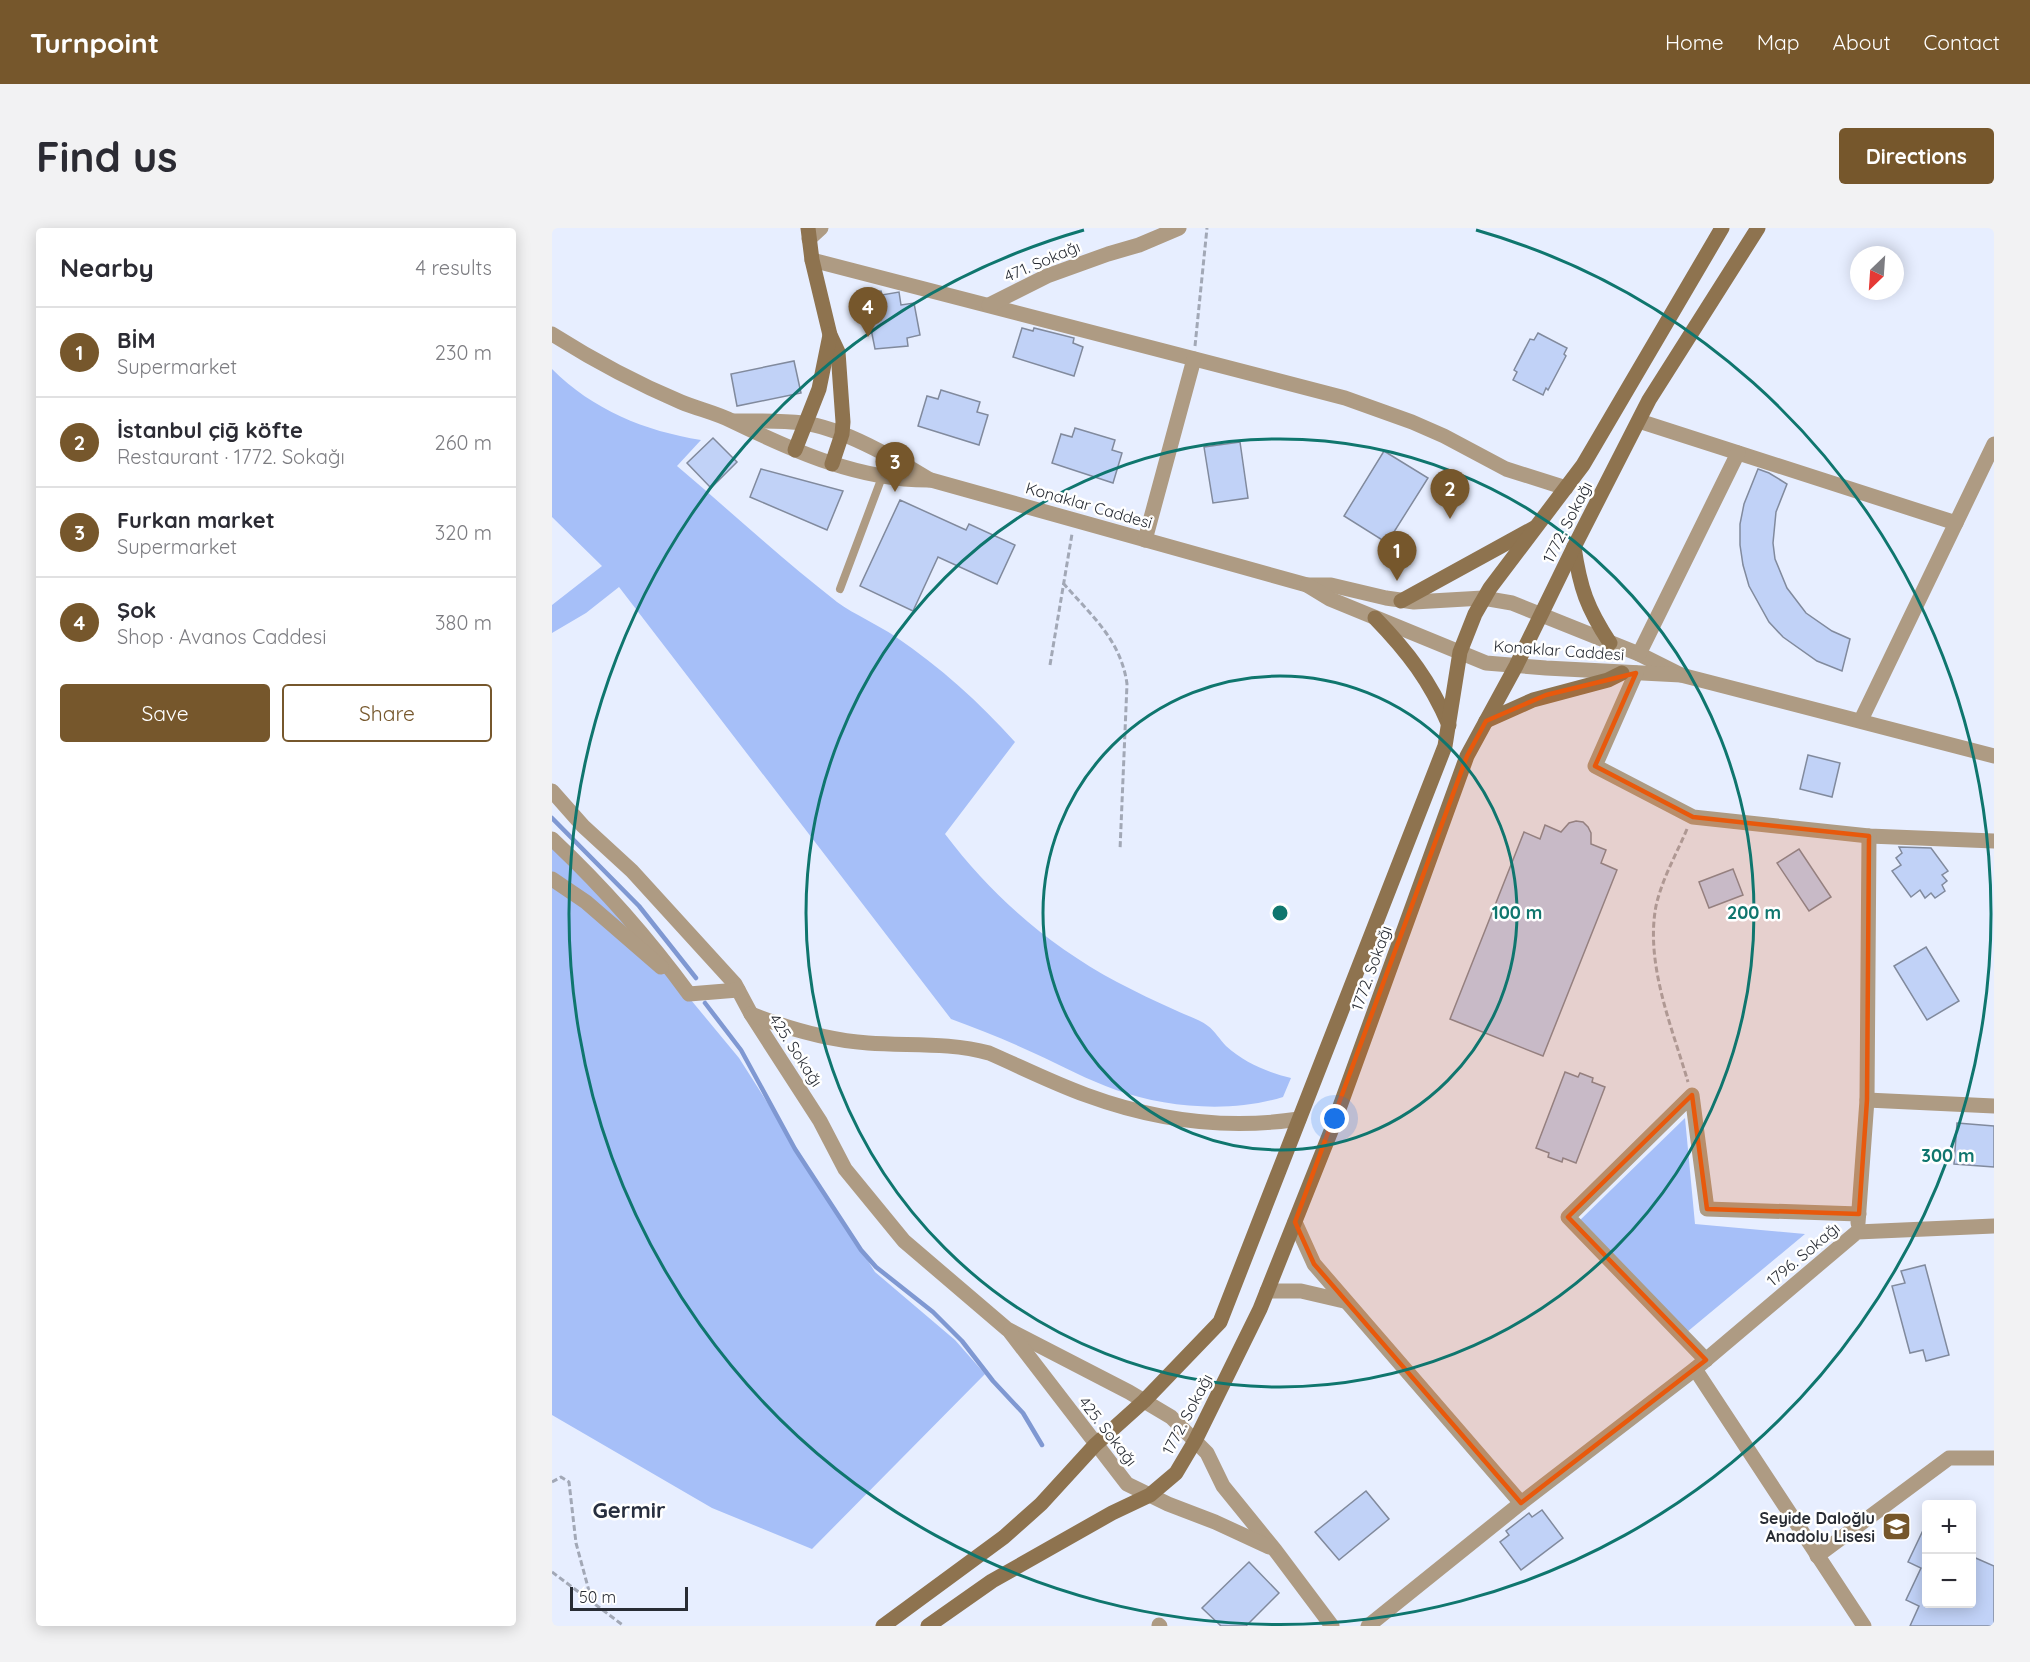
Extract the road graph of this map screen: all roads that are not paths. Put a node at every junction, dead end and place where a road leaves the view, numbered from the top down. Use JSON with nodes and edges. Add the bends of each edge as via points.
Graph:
{"nodes":[{"id":1,"x":821,"y":228,"type":"edge"},
{"id":2,"x":1179,"y":228,"type":"edge"},
{"id":3,"x":1758,"y":228,"type":"edge"},
{"id":4,"x":1718,"y":230,"type":"edge"},
{"id":5,"x":809,"y":234,"type":"edge"},
{"id":6,"x":812,"y":260,"type":"junction"},
{"id":7,"x":989,"y":305,"type":"junction"},
{"id":8,"x":552,"y":334,"type":"edge"},
{"id":9,"x":830,"y":335,"type":"junction"},
{"id":10,"x":1194,"y":359,"type":"junction"},
{"id":11,"x":730,"y":420,"type":"junction"},
{"id":12,"x":1639,"y":421,"type":"junction"},
{"id":13,"x":805,"y":423,"type":"junction"},
{"id":14,"x":842,"y":434,"type":"junction"},
{"id":15,"x":1994,"y":444,"type":"edge"},
{"id":16,"x":795,"y":450,"type":"junction"},
{"id":17,"x":1738,"y":453,"type":"junction"},
{"id":18,"x":832,"y":464,"type":"junction"},
{"id":19,"x":882,"y":477,"type":"junction"},
{"id":20,"x":931,"y":480,"type":"junction"},
{"id":21,"x":1566,"y":488,"type":"junction"},
{"id":22,"x":1956,"y":523,"type":"junction"},
{"id":23,"x":1539,"y":525,"type":"junction"},
{"id":24,"x":1145,"y":540,"type":"junction"},
{"id":25,"x":1574,"y":547,"type":"junction"},
{"id":26,"x":1307,"y":585,"type":"junction"},
{"id":27,"x":840,"y":589,"type":"dead end"},
{"id":28,"x":1483,"y":598,"type":"junction"},
{"id":29,"x":1401,"y":601,"type":"junction"},
{"id":30,"x":1541,"y":614,"type":"junction"},
{"id":31,"x":1375,"y":618,"type":"junction"},
{"id":32,"x":1610,"y":643,"type":"junction"},
{"id":33,"x":1460,"y":652,"type":"junction"},
{"id":34,"x":1639,"y":654,"type":"junction"},
{"id":35,"x":1516,"y":666,"type":"junction"},
{"id":36,"x":1629,"y":672,"type":"junction"},
{"id":37,"x":1681,"y":675,"type":"junction"},
{"id":38,"x":1861,"y":720,"type":"junction"},
{"id":39,"x":1486,"y":721,"type":"junction"},
{"id":40,"x":1449,"y":725,"type":"junction"},
{"id":41,"x":1994,"y":756,"type":"edge"},
{"id":42,"x":552,"y":791,"type":"edge"},
{"id":43,"x":1869,"y":836,"type":"junction"},
{"id":44,"x":552,"y":839,"type":"edge"},
{"id":45,"x":1994,"y":841,"type":"edge"},
{"id":46,"x":552,"y":879,"type":"edge"},
{"id":47,"x":738,"y":990,"type":"junction"},
{"id":48,"x":689,"y":994,"type":"junction"},
{"id":49,"x":751,"y":1014,"type":"junction"},
{"id":50,"x":1867,"y":1100,"type":"junction"},
{"id":51,"x":1994,"y":1106,"type":"edge"},
{"id":52,"x":1299,"y":1119,"type":"junction"},
{"id":53,"x":1859,"y":1214,"type":"junction"},
{"id":54,"x":1295,"y":1222,"type":"junction"},
{"id":55,"x":1994,"y":1226,"type":"edge"},
{"id":56,"x":1857,"y":1232,"type":"junction"},
{"id":57,"x":1267,"y":1291,"type":"junction"},
{"id":58,"x":1344,"y":1300,"type":"junction"},
{"id":59,"x":1007,"y":1329,"type":"junction"},
{"id":60,"x":1700,"y":1365,"type":"junction"},
{"id":61,"x":1144,"y":1401,"type":"junction"},
{"id":62,"x":1195,"y":1441,"type":"junction"},
{"id":63,"x":1095,"y":1445,"type":"junction"},
{"id":64,"x":1994,"y":1458,"type":"edge"},
{"id":65,"x":1150,"y":1495,"type":"junction"},
{"id":66,"x":1521,"y":1503,"type":"junction"},
{"id":67,"x":1275,"y":1550,"type":"junction"},
{"id":68,"x":1816,"y":1556,"type":"junction"},
{"id":69,"x":883,"y":1626,"type":"edge"},
{"id":70,"x":928,"y":1626,"type":"edge"},
{"id":71,"x":1332,"y":1626,"type":"edge"},
{"id":72,"x":1368,"y":1626,"type":"edge"},
{"id":73,"x":1864,"y":1626,"type":"edge"}],
"edges":[{"from":1,"to":5,"type":"street"},
{"from":2,"to":7,"type":"street","name":"471. Sokağı","via":[[1057,272]]},
{"from":3,"to":12,"type":"street","name":"1772. Sokağı"},
{"from":4,"to":21,"type":"street","name":"1772. Sokağı"},
{"from":5,"to":6,"type":"street"},
{"from":6,"to":7,"type":"street"},
{"from":6,"to":9,"type":"street"},
{"from":7,"to":10,"type":"street"},
{"from":8,"to":11,"type":"street","name":"Konaklar Caddesi","via":[[621,375]]},
{"from":9,"to":13,"type":"street","via":[[823,375]]},
{"from":9,"to":14,"type":"street","via":[[838,352]]},
{"from":10,"to":21,"type":"street","via":[[1379,409],[1444,436],[1506,469]]},
{"from":10,"to":24,"type":"street"},
{"from":11,"to":13,"type":"street","name":"Konaklar Caddesi"},
{"from":11,"to":16,"type":"street","name":"Konaklar Caddesi"},
{"from":12,"to":17,"type":"street"},
{"from":12,"to":25,"type":"street","name":"1772. Sokağı"},
{"from":13,"to":14,"type":"street","name":"Konaklar Caddesi"},
{"from":13,"to":16,"type":"street"},
{"from":14,"to":18,"type":"street"},
{"from":14,"to":20,"type":"street","name":"Konaklar Caddesi"},
{"from":15,"to":22,"type":"street"},
{"from":16,"to":18,"type":"street","name":"Konaklar Caddesi"},
{"from":17,"to":22,"type":"street"},
{"from":17,"to":34,"type":"street"},
{"from":18,"to":19,"type":"street","name":"Konaklar Caddesi"},
{"from":19,"to":20,"type":"street","name":"Konaklar Caddesi"},
{"from":19,"to":27,"type":"lane"},
{"from":20,"to":24,"type":"street","name":"Konaklar Caddesi"},
{"from":21,"to":23,"type":"street","name":"1772. Sokağı"},
{"from":22,"to":38,"type":"street"},
{"from":23,"to":28,"type":"street","name":"1772. Sokağı"},
{"from":23,"to":29,"type":"street"},
{"from":24,"to":26,"type":"street","name":"Konaklar Caddesi"},
{"from":25,"to":30,"type":"street","name":"1772. Sokağı"},
{"from":25,"to":32,"type":"street","via":[[1586,602]]},
{"from":26,"to":29,"type":"street","name":"Konaklar Caddesi","via":[[1331,585]]},
{"from":26,"to":31,"type":"street","name":"Konaklar Caddesi"},
{"from":28,"to":29,"type":"street","name":"Konaklar Caddesi"},
{"from":28,"to":30,"type":"street","name":"Konaklar Caddesi"},
{"from":28,"to":33,"type":"street","name":"1772. Sokağı"},
{"from":30,"to":32,"type":"street","name":"Konaklar Caddesi"},
{"from":30,"to":35,"type":"street","name":"1772. Sokağı"},
{"from":31,"to":33,"type":"street","name":"Konaklar Caddesi"},
{"from":31,"to":40,"type":"street","via":[[1421,672]]},
{"from":32,"to":34,"type":"street","name":"Konaklar Caddesi"},
{"from":33,"to":35,"type":"street","name":"Konaklar Caddesi","via":[[1486,663]]},
{"from":33,"to":40,"type":"street","name":"1772. Sokağı"},
{"from":34,"to":37,"type":"street","name":"Konaklar Caddesi"},
{"from":35,"to":36,"type":"street","name":"Konaklar Caddesi"},
{"from":35,"to":39,"type":"street","name":"1772. Sokağı"},
{"from":36,"to":37,"type":"street","name":"Konaklar Caddesi"},
{"from":36,"to":39,"type":"street","via":[[1533,700]]},
{"from":36,"to":43,"type":"street","via":[[1595,766],[1693,817]]},
{"from":37,"to":38,"type":"street","name":"Konaklar Caddesi"},
{"from":38,"to":41,"type":"street","name":"Konaklar Caddesi"},
{"from":39,"to":54,"type":"street","name":"1772. Sokağı","via":[[1467,756]]},
{"from":40,"to":52,"type":"street","name":"1772. Sokağı","via":[[1444,747]]},
{"from":42,"to":47,"type":"street","name":"425. Sokağı","via":[[632,871]]},
{"from":43,"to":45,"type":"street"},
{"from":43,"to":50,"type":"street"},
{"from":44,"to":48,"type":"street","via":[[606,892]]},
{"from":46,"to":48,"type":"street","via":[[604,917]]},
{"from":47,"to":48,"type":"street"},
{"from":47,"to":49,"type":"street","name":"425. Sokağı"},
{"from":49,"to":52,"type":"street","via":[[836,1040],[975,1049],[1084,1094],[1165,1117],[1267,1124]]},
{"from":49,"to":59,"type":"street","name":"425. Sokağı","via":[[820,1120],[845,1169],[875,1208],[904,1241]]},
{"from":50,"to":51,"type":"street"},
{"from":50,"to":53,"type":"street"},
{"from":52,"to":61,"type":"street","name":"1772. Sokağı","via":[[1220,1322]]},
{"from":53,"to":56,"type":"street"},
{"from":53,"to":60,"type":"street","via":[[1707,1209],[1692,1095],[1568,1217]]},
{"from":54,"to":57,"type":"street","name":"1772. Sokağı"},
{"from":54,"to":58,"type":"street","via":[[1314,1264]]},
{"from":55,"to":56,"type":"street","name":"1796. Sokağı"},
{"from":56,"to":60,"type":"street","name":"1796. Sokağı"},
{"from":57,"to":58,"type":"street","via":[[1301,1291]]},
{"from":57,"to":62,"type":"street","name":"1772. Sokağı"},
{"from":58,"to":66,"type":"street"},
{"from":59,"to":61,"type":"street","name":"425. Sokağı"},
{"from":59,"to":63,"type":"street","name":"425. Sokağı"},
{"from":60,"to":66,"type":"street","name":"1796. Sokağı"},
{"from":60,"to":68,"type":"street"},
{"from":61,"to":62,"type":"street","name":"425. Sokağı","via":[[1171,1417]]},
{"from":61,"to":63,"type":"street","name":"1772. Sokağı"},
{"from":62,"to":65,"type":"street","name":"1772. Sokağı","via":[[1176,1473]]},
{"from":62,"to":67,"type":"street","name":"425. Sokağı","via":[[1207,1454],[1223,1486]]},
{"from":63,"to":65,"type":"street","name":"425. Sokağı","via":[[1127,1484]]},
{"from":63,"to":69,"type":"street","name":"1772. Sokağı","via":[[1041,1504],[1004,1537]]},
{"from":64,"to":68,"type":"street","via":[[1949,1458]]},
{"from":65,"to":67,"type":"street","name":"425. Sokağı"},
{"from":65,"to":70,"type":"street","name":"1772. Sokağı","via":[[992,1581]]},
{"from":66,"to":72,"type":"street","name":"1796. Sokağı"},
{"from":67,"to":71,"type":"street","name":"425. Sokağı"},
{"from":68,"to":73,"type":"street"}]}
